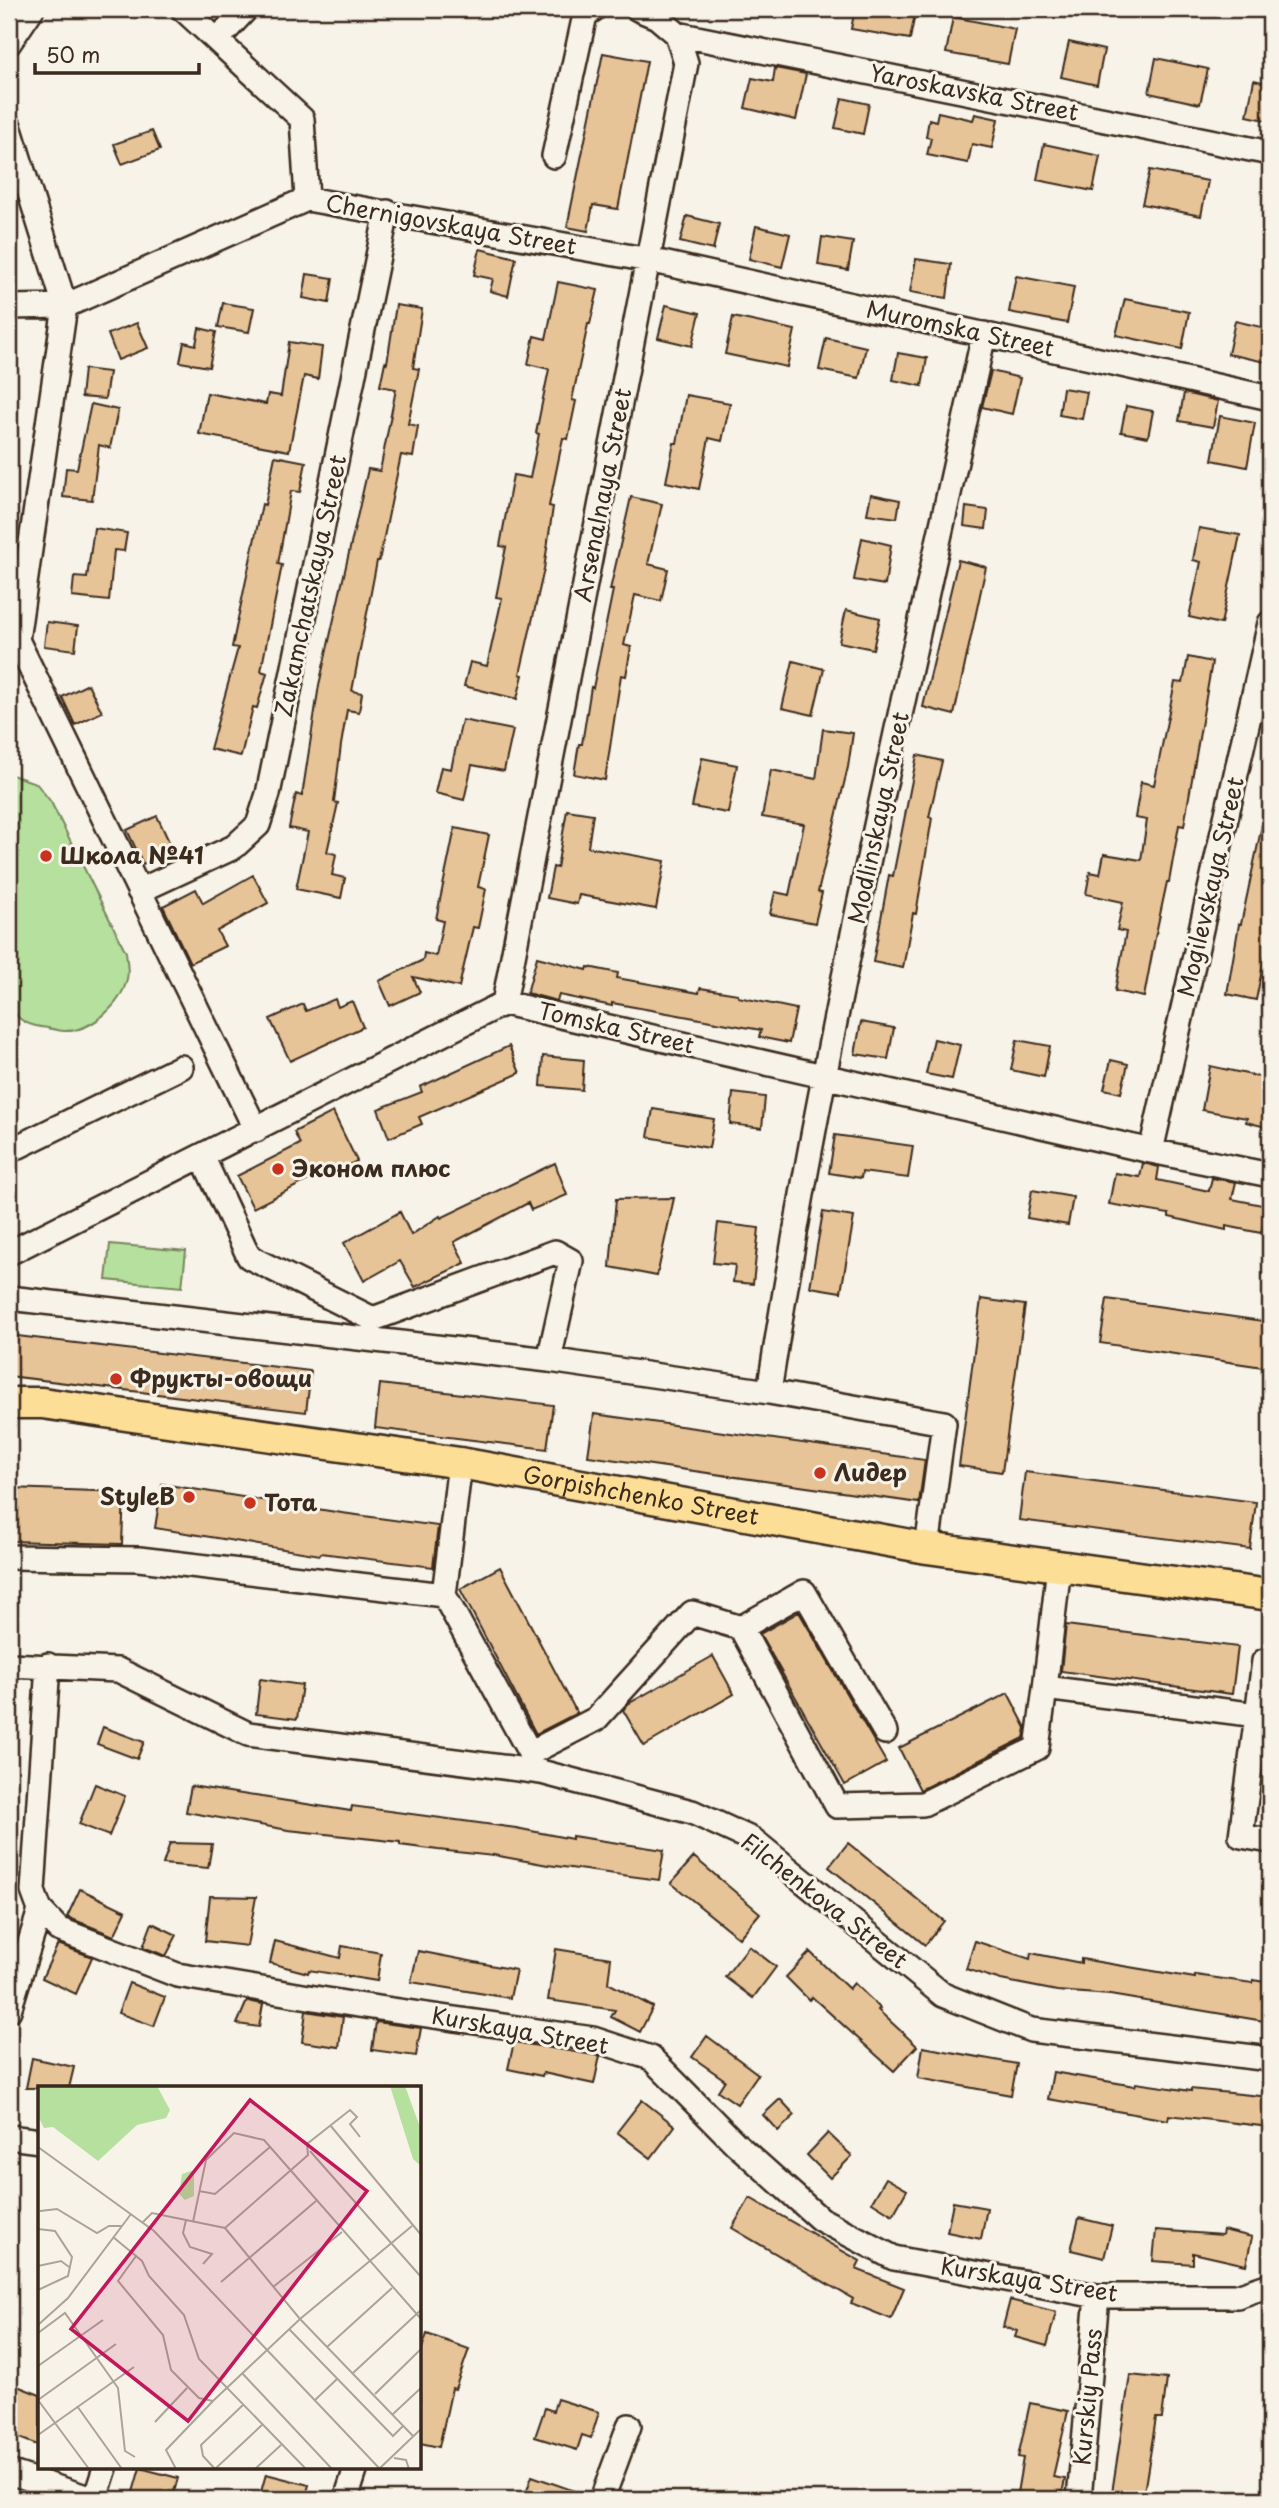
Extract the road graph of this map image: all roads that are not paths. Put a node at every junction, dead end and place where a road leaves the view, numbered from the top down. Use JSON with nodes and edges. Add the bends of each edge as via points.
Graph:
{"nodes":[{"id":1,"x":32,"y":9,"type":"edge"},
{"id":2,"x":183,"y":9,"type":"edge"},
{"id":3,"x":246,"y":9,"type":"edge"},
{"id":4,"x":594,"y":9,"type":"edge"},
{"id":5,"x":638,"y":9,"type":"edge"},
{"id":6,"x":677,"y":34,"type":"junction"},
{"id":7,"x":217,"y":40,"type":"junction"},
{"id":8,"x":9,"y":43,"type":"edge"},
{"id":9,"x":10,"y":137,"type":"edge"},
{"id":10,"x":1270,"y":153,"type":"edge"},
{"id":11,"x":554,"y":156,"type":"dead end"},
{"id":12,"x":307,"y":199,"type":"junction"},
{"id":13,"x":387,"y":212,"type":"junction"},
{"id":14,"x":649,"y":260,"type":"junction"},
{"id":15,"x":65,"y":306,"type":"junction"},
{"id":16,"x":9,"y":307,"type":"edge"},
{"id":17,"x":984,"y":334,"type":"junction"},
{"id":18,"x":1270,"y":398,"type":"edge"},
{"id":19,"x":19,"y":559,"type":"edge"},
{"id":20,"x":1270,"y":623,"type":"edge"},
{"id":21,"x":139,"y":891,"type":"junction"},
{"id":22,"x":504,"y":1003,"type":"junction"},
{"id":23,"x":181,"y":1067,"type":"dead end"},
{"id":24,"x":823,"y":1075,"type":"junction"},
{"id":25,"x":256,"y":1130,"type":"junction"},
{"id":26,"x":9,"y":1151,"type":"edge"},
{"id":27,"x":1151,"y":1151,"type":"junction"},
{"id":28,"x":202,"y":1156,"type":"junction"},
{"id":29,"x":1270,"y":1175,"type":"edge"},
{"id":30,"x":9,"y":1253,"type":"edge"},
{"id":31,"x":9,"y":1298,"type":"edge"},
{"id":32,"x":372,"y":1329,"type":"junction"},
{"id":33,"x":549,"y":1360,"type":"junction"},
{"id":34,"x":769,"y":1392,"type":"junction"},
{"id":35,"x":9,"y":1403,"type":"edge"},
{"id":36,"x":460,"y":1462,"type":"junction"},
{"id":37,"x":927,"y":1548,"type":"junction"},
{"id":38,"x":9,"y":1557,"type":"edge"},
{"id":39,"x":1059,"y":1566,"type":"junction"},
{"id":40,"x":444,"y":1595,"type":"junction"},
{"id":41,"x":1270,"y":1595,"type":"edge"},
{"id":42,"x":741,"y":1628,"type":"junction"},
{"id":43,"x":1264,"y":1661,"type":"dead end"},
{"id":44,"x":9,"y":1665,"type":"edge"},
{"id":45,"x":48,"y":1665,"type":"junction"},
{"id":46,"x":1045,"y":1688,"type":"junction"},
{"id":47,"x":1257,"y":1715,"type":"junction"},
{"id":48,"x":885,"y":1732,"type":"dead end"},
{"id":49,"x":1270,"y":1840,"type":"edge"},
{"id":50,"x":40,"y":1910,"type":"junction"},
{"id":51,"x":9,"y":2010,"type":"edge"},
{"id":52,"x":1270,"y":2059,"type":"edge"},
{"id":53,"x":9,"y":2137,"type":"edge"},
{"id":54,"x":38,"y":2141,"type":"edge"},
{"id":55,"x":1270,"y":2285,"type":"edge"},
{"id":56,"x":1097,"y":2296,"type":"junction"},
{"id":57,"x":629,"y":2426,"type":"dead end"},
{"id":58,"x":104,"y":2470,"type":"edge"},
{"id":59,"x":355,"y":2470,"type":"edge"},
{"id":60,"x":9,"y":2472,"type":"edge"},
{"id":61,"x":93,"y":2499,"type":"edge"},
{"id":62,"x":346,"y":2499,"type":"edge"},
{"id":63,"x":602,"y":2499,"type":"edge"},
{"id":64,"x":1079,"y":2499,"type":"edge"}],
"edges":[{"from":1,"to":8,"type":"street"},
{"from":2,"to":7,"type":"street"},
{"from":3,"to":7,"type":"street"},
{"from":4,"to":11,"type":"street","via":[[585,15]]},
{"from":5,"to":6,"type":"street","via":[[657,17]]},
{"from":6,"to":10,"type":"street","name":"Yaroskavska Street"},
{"from":6,"to":14,"type":"street","name":"Arsenalnaya Street","via":[[686,63]]},
{"from":7,"to":12,"type":"street","via":[[302,119]]},
{"from":9,"to":15,"type":"street"},
{"from":12,"to":13,"type":"street","name":"Chernigovskaya Street"},
{"from":12,"to":15,"type":"street","name":"Chernigovskaya Street"},
{"from":13,"to":14,"type":"street","name":"Chernigovskaya Street"},
{"from":13,"to":21,"type":"street","name":"Zakamchatskaya Street","via":[[258,825],[234,848]]},
{"from":14,"to":17,"type":"street","name":"Muromska Street"},
{"from":14,"to":22,"type":"street","name":"Arsenalnaya Street"},
{"from":15,"to":16,"type":"street"},
{"from":15,"to":19,"type":"street"},
{"from":17,"to":18,"type":"street","name":"Muromska Street"},
{"from":17,"to":24,"type":"street","name":"Modlinskaya Street"},
{"from":19,"to":21,"type":"street","via":[[18,640]]},
{"from":20,"to":27,"type":"street","name":"Mogilevskaya Street"},
{"from":21,"to":25,"type":"street"},
{"from":22,"to":24,"type":"street","name":"Tomska Street"},
{"from":22,"to":25,"type":"street"},
{"from":23,"to":26,"type":"street"},
{"from":24,"to":27,"type":"street","name":"Tomska Street"},
{"from":24,"to":34,"type":"street","name":"Modlinskaya Street"},
{"from":25,"to":28,"type":"street"},
{"from":27,"to":29,"type":"street","name":"Tomska Street"},
{"from":28,"to":30,"type":"street"},
{"from":28,"to":32,"type":"street","via":[[249,1257]]},
{"from":31,"to":32,"type":"street"},
{"from":32,"to":33,"type":"street"},
{"from":32,"to":33,"type":"street","via":[[555,1252],[570,1261]]},
{"from":33,"to":34,"type":"street"},
{"from":34,"to":37,"type":"street","via":[[944,1423]]},
{"from":35,"to":36,"type":"main road","name":"Gorpishchenko Street"},
{"from":36,"to":37,"type":"main road","name":"Gorpishchenko Street"},
{"from":36,"to":40,"type":"street"},
{"from":37,"to":39,"type":"main road","name":"Gorpishchenko Street"},
{"from":38,"to":40,"type":"street","via":[[139,1559]]},
{"from":39,"to":41,"type":"main road","name":"Gorpishchenko Street"},
{"from":39,"to":46,"type":"street"},
{"from":40,"to":42,"type":"street","via":[[530,1753],[596,1719],[692,1613]]},
{"from":42,"to":46,"type":"street","via":[[837,1806],[923,1804],[1037,1748]]},
{"from":42,"to":48,"type":"street","via":[[804,1592]]},
{"from":43,"to":47,"type":"street"},
{"from":44,"to":45,"type":"street","name":"Filchenkova Street"},
{"from":45,"to":50,"type":"street","via":[[33,1891]]},
{"from":45,"to":52,"type":"street","name":"Filchenkova Street","via":[[118,1670],[248,1734],[541,1772],[692,1812],[753,1840],[943,1995],[1031,2030]]},
{"from":46,"to":47,"type":"street"},
{"from":47,"to":49,"type":"street","via":[[1241,1836]]},
{"from":50,"to":51,"type":"street"},
{"from":50,"to":56,"type":"street","name":"Kurskaya Street","via":[[58,1929],[177,1975],[593,2039],[651,2058],[735,2143],[820,2219],[894,2258]]},
{"from":53,"to":54,"type":"street"},
{"from":55,"to":56,"type":"street","name":"Kurskaya Street","via":[[1237,2296]]},
{"from":56,"to":64,"type":"street","name":"Kurskiy Pass"},
{"from":57,"to":63,"type":"street"},
{"from":58,"to":61,"type":"street"},
{"from":59,"to":62,"type":"street"},
{"from":60,"to":61,"type":"street"}]}
